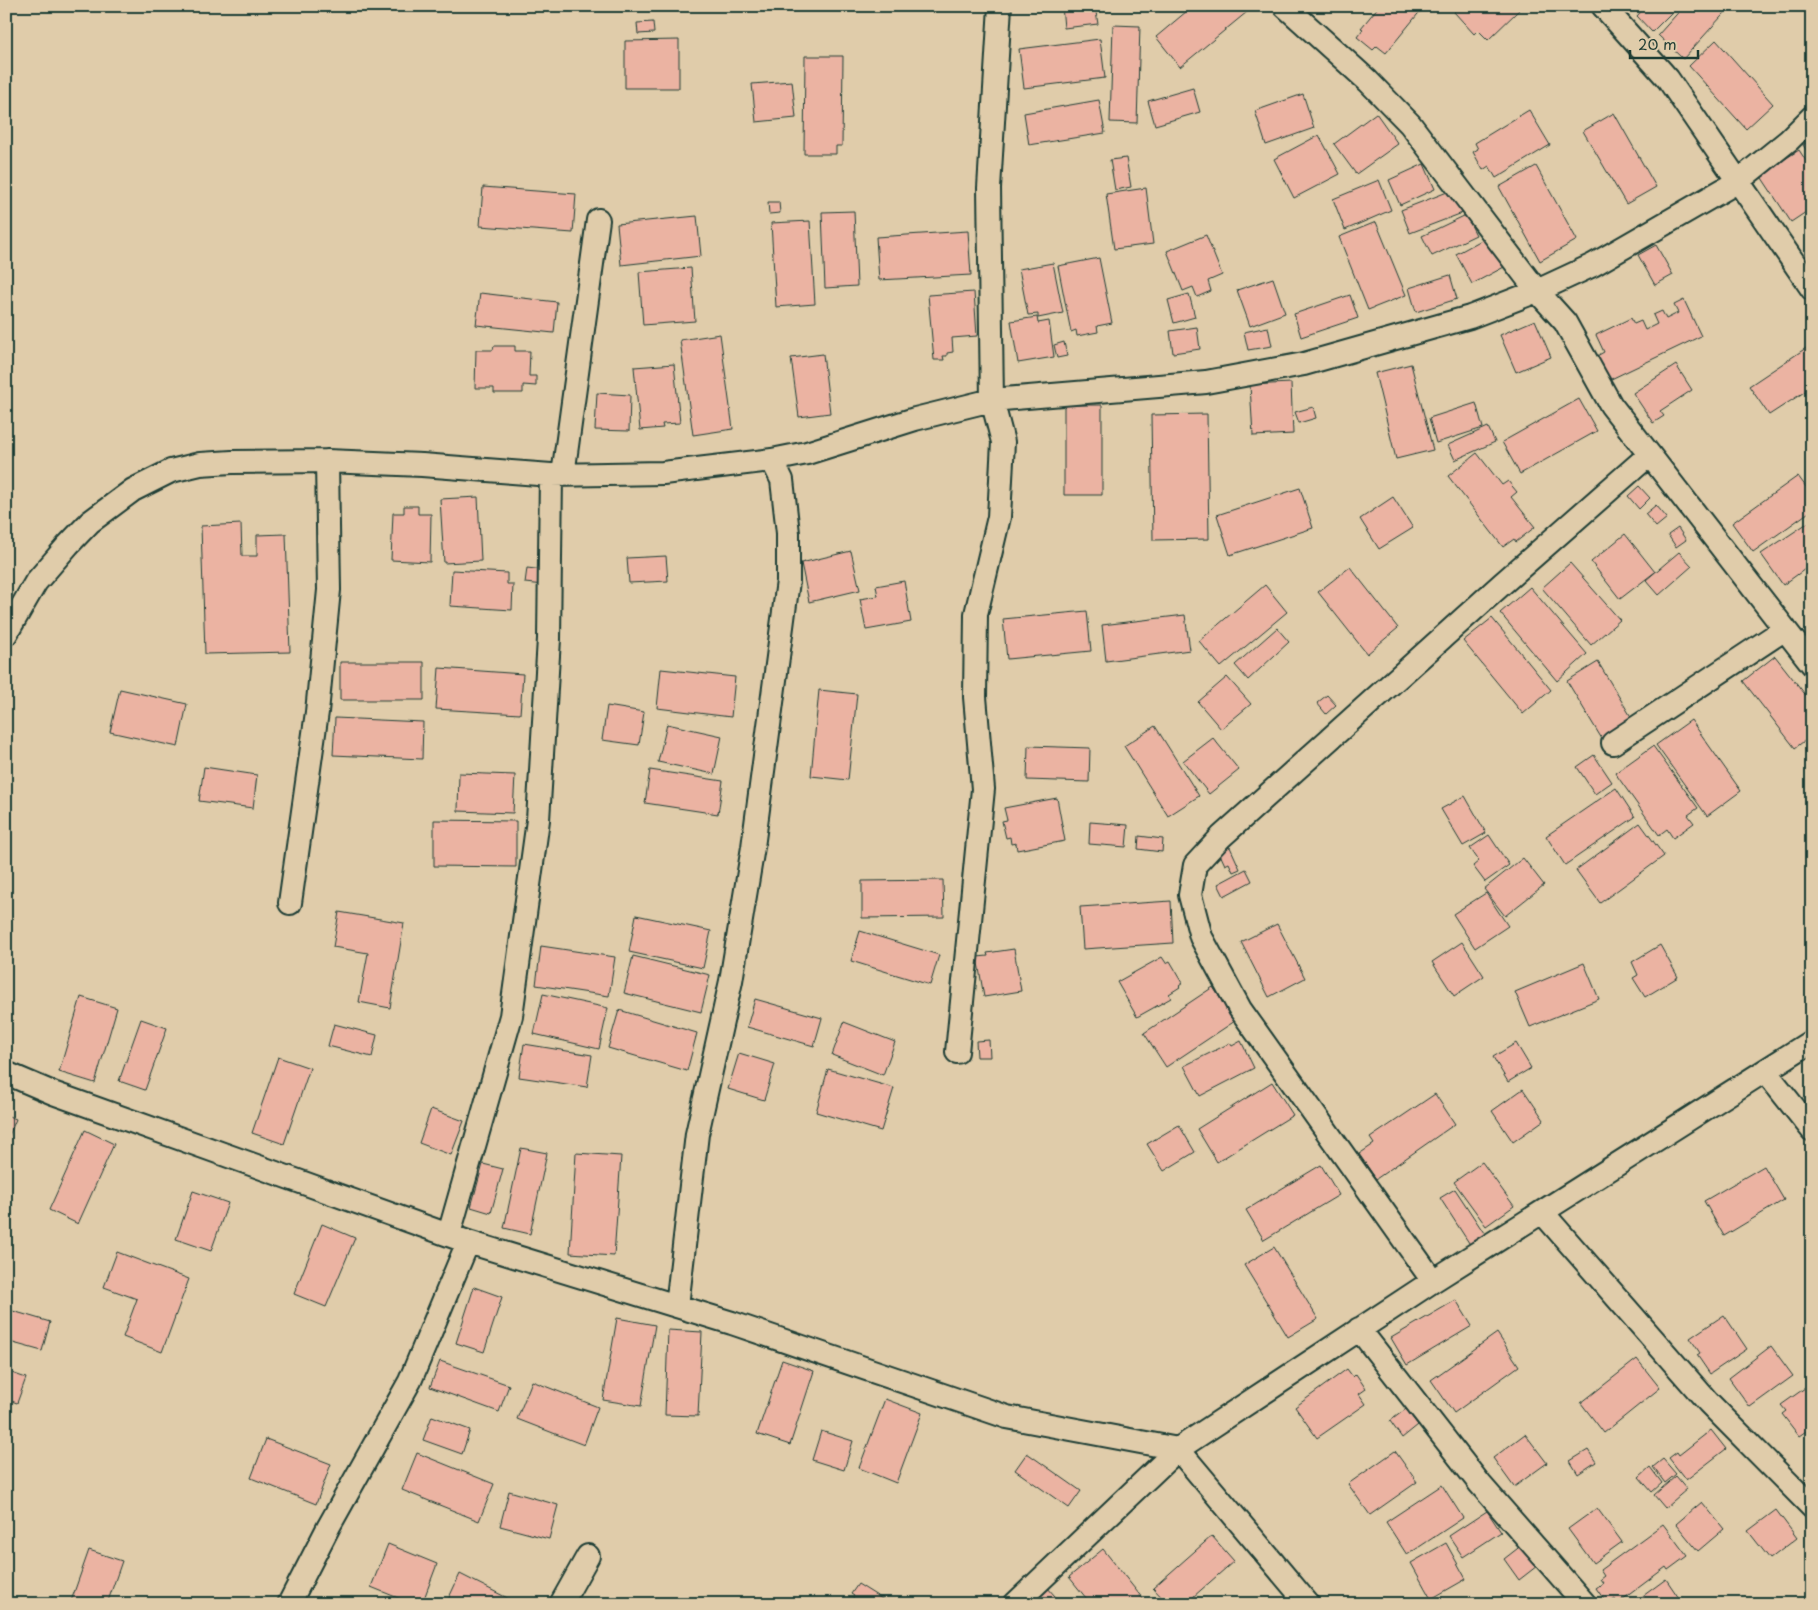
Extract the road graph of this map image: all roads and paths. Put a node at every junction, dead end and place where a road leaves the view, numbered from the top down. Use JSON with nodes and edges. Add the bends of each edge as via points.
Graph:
{"nodes":[{"id":1,"x":1000,"y":6,"type":"edge"},
{"id":2,"x":1285,"y":6,"type":"edge"},
{"id":3,"x":1603,"y":6,"type":"edge"},
{"id":4,"x":1812,"y":117,"type":"edge"},
{"id":5,"x":1737,"y":182,"type":"junction"},
{"id":6,"x":598,"y":220,"type":"dead end"},
{"id":7,"x":1812,"y":289,"type":"edge"},
{"id":8,"x":1537,"y":291,"type":"junction"},
{"id":9,"x":992,"y":400,"type":"junction"},
{"id":10,"x":1649,"y":454,"type":"junction"},
{"id":11,"x":772,"y":460,"type":"junction"},
{"id":12,"x":327,"y":461,"type":"junction"},
{"id":13,"x":557,"y":475,"type":"junction"},
{"id":14,"x":1785,"y":629,"type":"junction"},
{"id":15,"x":6,"y":634,"type":"edge"},
{"id":16,"x":1812,"y":664,"type":"edge"},
{"id":17,"x":1613,"y":743,"type":"dead end"},
{"id":18,"x":290,"y":903,"type":"dead end"},
{"id":19,"x":1812,"y":1041,"type":"edge"},
{"id":20,"x":957,"y":1052,"type":"dead end"},
{"id":21,"x":1765,"y":1071,"type":"junction"},
{"id":22,"x":6,"y":1073,"type":"edge"},
{"id":23,"x":1812,"y":1130,"type":"edge"},
{"id":24,"x":1542,"y":1212,"type":"junction"},
{"id":25,"x":458,"y":1238,"type":"junction"},
{"id":26,"x":1433,"y":1281,"type":"junction"},
{"id":27,"x":677,"y":1306,"type":"junction"},
{"id":28,"x":1359,"y":1329,"type":"junction"},
{"id":29,"x":1178,"y":1449,"type":"junction"},
{"id":30,"x":1812,"y":1507,"type":"edge"},
{"id":31,"x":588,"y":1556,"type":"dead end"},
{"id":32,"x":289,"y":1604,"type":"edge"},
{"id":33,"x":561,"y":1604,"type":"edge"},
{"id":34,"x":1015,"y":1604,"type":"edge"},
{"id":35,"x":1308,"y":1604,"type":"edge"},
{"id":36,"x":1585,"y":1604,"type":"edge"}],
"edges":[{"from":1,"to":9,"type":"street","via":[[989,188]]},
{"from":2,"to":8,"type":"street","via":[[1410,124]]},
{"from":3,"to":5,"type":"street","via":[[1668,79]]},
{"from":4,"to":5,"type":"street"},
{"from":5,"to":7,"type":"street"},
{"from":5,"to":8,"type":"street","via":[[1593,265]]},
{"from":6,"to":13,"type":"street"},
{"from":8,"to":9,"type":"street","via":[[1470,317],[1304,364],[1206,382]]},
{"from":8,"to":10,"type":"street","via":[[1565,322],[1611,405]]},
{"from":9,"to":11,"type":"street"},
{"from":9,"to":20,"type":"street","via":[[1003,442],[999,517],[976,614],[975,697],[983,789]]},
{"from":10,"to":14,"type":"street"},
{"from":10,"to":26,"type":"street","via":[[1228,830],[1194,865],[1190,895],[1201,937],[1240,1009]]},
{"from":11,"to":13,"type":"street","via":[[663,473]]},
{"from":11,"to":27,"type":"street","via":[[782,480],[788,533],[788,581],[753,847],[731,981],[697,1134]]},
{"from":12,"to":13,"type":"street"},
{"from":12,"to":15,"type":"street","via":[[200,464],[170,471],[133,490],[90,522],[68,545],[36,582]]},
{"from":12,"to":18,"type":"street","via":[[329,590],[317,712]]},
{"from":13,"to":25,"type":"street","via":[[538,820],[511,1016]]},
{"from":14,"to":16,"type":"street"},
{"from":14,"to":17,"type":"street"},
{"from":19,"to":21,"type":"street"},
{"from":21,"to":23,"type":"street"},
{"from":21,"to":24,"type":"street"},
{"from":22,"to":25,"type":"street"},
{"from":24,"to":26,"type":"street"},
{"from":24,"to":30,"type":"street","via":[[1708,1402]]},
{"from":25,"to":27,"type":"street"},
{"from":25,"to":32,"type":"street","via":[[410,1382]]},
{"from":26,"to":28,"type":"street"},
{"from":27,"to":29,"type":"street","via":[[1007,1418]]},
{"from":28,"to":29,"type":"street"},
{"from":28,"to":36,"type":"street","via":[[1480,1484]]},
{"from":29,"to":34,"type":"street"},
{"from":29,"to":35,"type":"street"},
{"from":31,"to":33,"type":"street"}]}
